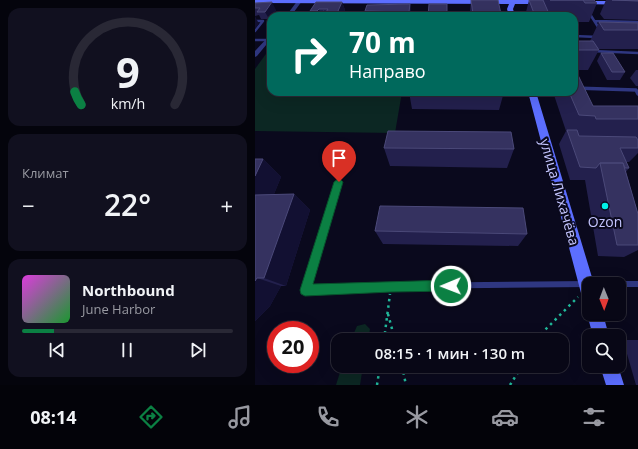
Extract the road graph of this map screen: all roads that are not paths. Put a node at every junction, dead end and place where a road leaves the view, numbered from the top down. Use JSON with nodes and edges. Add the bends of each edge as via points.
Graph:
{"nodes":[{"id":1,"x":424,"y":0,"type":"edge"},
{"id":2,"x":255,"y":1,"type":"edge"},
{"id":3,"x":300,"y":1,"type":"edge"},
{"id":4,"x":513,"y":1,"type":"edge"},
{"id":5,"x":610,"y":1,"type":"edge"},
{"id":6,"x":552,"y":2,"type":"edge"},
{"id":7,"x":575,"y":2,"type":"edge"},
{"id":8,"x":583,"y":2,"type":"junction"},
{"id":9,"x":638,"y":3,"type":"edge"},
{"id":10,"x":290,"y":12,"type":"edge"},
{"id":11,"x":511,"y":12,"type":"edge"},
{"id":12,"x":255,"y":21,"type":"edge"},
{"id":13,"x":595,"y":21,"type":"junction"},
{"id":14,"x":638,"y":22,"type":"edge"},
{"id":15,"x":255,"y":31,"type":"edge"},
{"id":16,"x":602,"y":32,"type":"edge"},
{"id":17,"x":578,"y":36,"type":"edge"},
{"id":18,"x":605,"y":37,"type":"edge"},
{"id":19,"x":267,"y":38,"type":"edge"},
{"id":20,"x":255,"y":40,"type":"edge"},
{"id":21,"x":267,"y":40,"type":"edge"},
{"id":22,"x":591,"y":51,"type":"edge"},
{"id":23,"x":638,"y":53,"type":"edge"},
{"id":24,"x":255,"y":55,"type":"edge"},
{"id":25,"x":578,"y":88,"type":"edge"},
{"id":26,"x":638,"y":94,"type":"edge"},
{"id":27,"x":532,"y":96,"type":"edge"},
{"id":28,"x":339,"y":182,"type":"dead end"},
{"id":29,"x":585,"y":277,"type":"edge"},
{"id":30,"x":626,"y":284,"type":"edge"},
{"id":31,"x":638,"y":284,"type":"edge"},
{"id":32,"x":582,"y":287,"type":"edge"},
{"id":33,"x":611,"y":373,"type":"edge"},
{"id":34,"x":615,"y":385,"type":"edge"}],
"edges":[{"from":1,"to":3,"type":"street"},
{"from":1,"to":4,"type":"street"},
{"from":2,"to":3,"type":"street"},
{"from":3,"to":10,"type":"street"},
{"from":4,"to":6,"type":"street"},
{"from":4,"to":11,"type":"street"},
{"from":5,"to":8,"type":"street"},
{"from":5,"to":9,"type":"street"},
{"from":7,"to":8,"type":"street"},
{"from":8,"to":13,"type":"lane"},
{"from":12,"to":15,"type":"lane","via":[[263,21]]},
{"from":13,"to":14,"type":"lane"},
{"from":13,"to":16,"type":"lane"},
{"from":17,"to":18,"type":"lane"},
{"from":19,"to":20,"type":"lane"},
{"from":21,"to":24,"type":"street"},
{"from":22,"to":23,"type":"lane"},
{"from":25,"to":26,"type":"lane","via":[[636,90]]},
{"from":27,"to":29,"type":"street","name":"улица Лихачёва"},
{"from":28,"to":32,"type":"lane","via":[[305,290],[391,286]]},
{"from":30,"to":31,"type":"lane"},
{"from":33,"to":34,"type":"street"}]}
